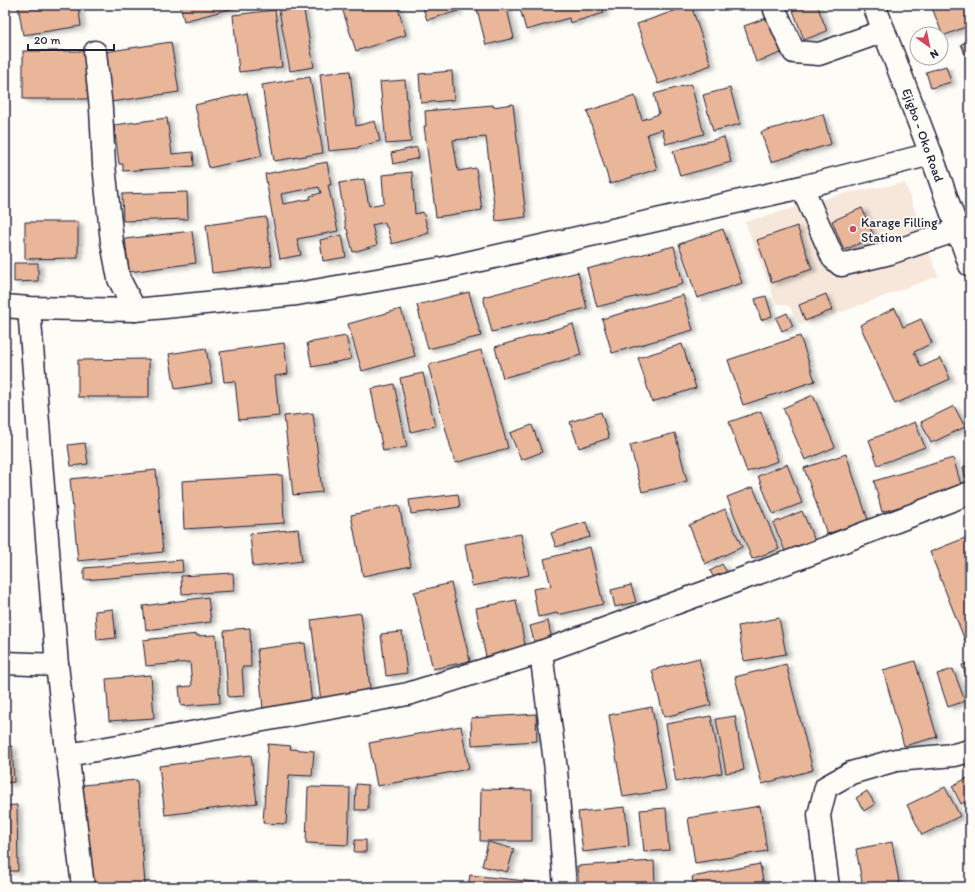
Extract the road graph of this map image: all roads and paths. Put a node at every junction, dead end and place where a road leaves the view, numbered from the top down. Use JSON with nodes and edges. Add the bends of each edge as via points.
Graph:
{"nodes":[{"id":1,"x":776,"y":5,"type":"edge"},
{"id":2,"x":874,"y":5,"type":"edge"},
{"id":3,"x":884,"y":31,"type":"junction"},
{"id":4,"x":95,"y":52,"type":"dead end"},
{"id":5,"x":931,"y":154,"type":"junction"},
{"id":6,"x":802,"y":187,"type":"junction"},
{"id":7,"x":957,"y":230,"type":"junction"},
{"id":8,"x":970,"y":265,"type":"edge"},
{"id":9,"x":5,"y":306,"type":"edge"},
{"id":10,"x":29,"y":308,"type":"junction"},
{"id":11,"x":135,"y":310,"type":"junction"},
{"id":12,"x":970,"y":493,"type":"edge"},
{"id":13,"x":541,"y":652,"type":"junction"},
{"id":14,"x":5,"y":663,"type":"edge"},
{"id":15,"x":57,"y":665,"type":"junction"},
{"id":16,"x":970,"y":751,"type":"edge"},
{"id":17,"x":68,"y":754,"type":"junction"},
{"id":18,"x":83,"y":887,"type":"edge"},
{"id":19,"x":565,"y":887,"type":"edge"},
{"id":20,"x":828,"y":887,"type":"edge"}],
"edges":[{"from":1,"to":3,"type":"street","via":[[775,10],[794,52],[819,54]]},
{"from":2,"to":3,"type":"street","name":"Ejigbo - Oko Road"},
{"from":3,"to":5,"type":"street","name":"Ejigbo - Oko Road"},
{"from":4,"to":11,"type":"street","via":[[112,242],[119,279]]},
{"from":5,"to":6,"type":"street"},
{"from":5,"to":7,"type":"street","name":"Ejigbo - Oko Road"},
{"from":6,"to":7,"type":"street","via":[[833,258],[841,265],[890,253]]},
{"from":6,"to":11,"type":"street","via":[[445,268],[297,294]]},
{"from":7,"to":8,"type":"street","name":"Ejigbo - Oko Road"},
{"from":9,"to":10,"type":"street"},
{"from":10,"to":11,"type":"street"},
{"from":10,"to":15,"type":"street"},
{"from":12,"to":13,"type":"street"},
{"from":13,"to":17,"type":"street","via":[[408,694]]},
{"from":13,"to":19,"type":"street","via":[[556,770]]},
{"from":14,"to":15,"type":"street"},
{"from":15,"to":17,"type":"street"},
{"from":16,"to":20,"type":"street","via":[[954,755],[896,760],[851,773],[826,787],[819,815]]},
{"from":17,"to":18,"type":"street"}]}
